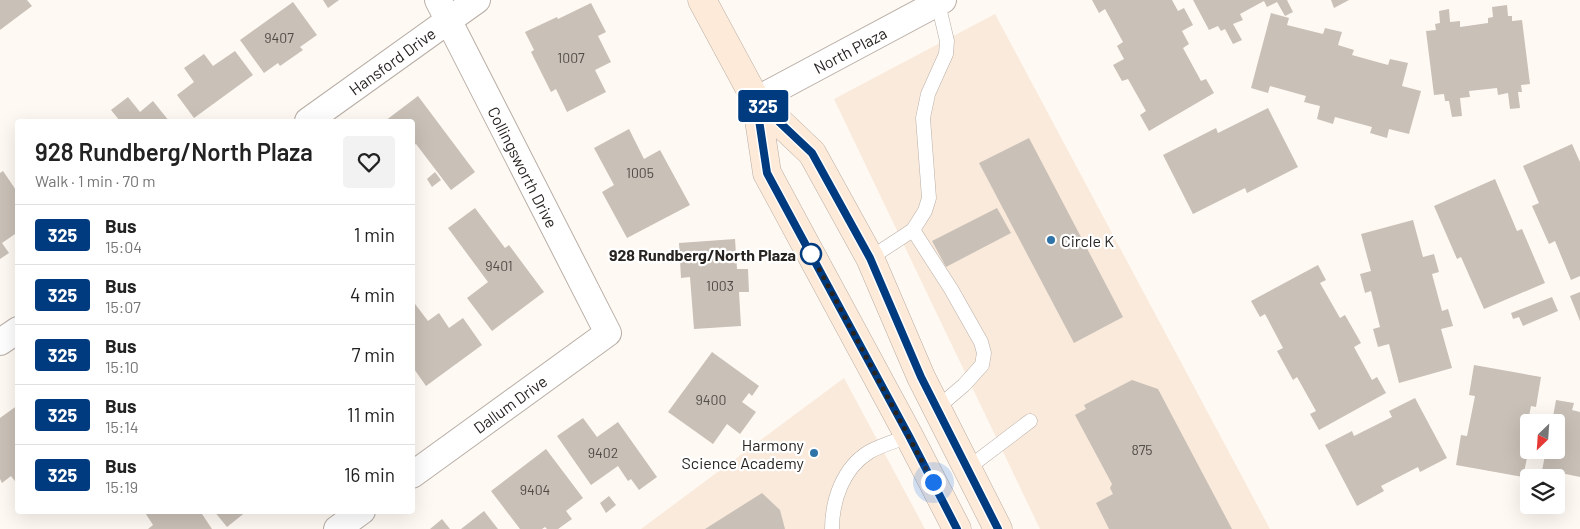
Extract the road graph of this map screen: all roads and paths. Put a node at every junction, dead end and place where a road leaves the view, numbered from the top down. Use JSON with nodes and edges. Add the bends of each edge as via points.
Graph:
{"nodes":[{"id":1,"x":476,"y":0,"type":"edge"},
{"id":2,"x":702,"y":0,"type":"edge"},
{"id":3,"x":941,"y":1,"type":"edge"},
{"id":4,"x":443,"y":10,"type":"edge"},
{"id":5,"x":756,"y":100,"type":"junction"},
{"id":6,"x":310,"y":119,"type":"edge"},
{"id":7,"x":913,"y":230,"type":"junction"},
{"id":8,"x":870,"y":258,"type":"junction"},
{"id":9,"x":15,"y":332,"type":"edge"},
{"id":10,"x":608,"y":333,"type":"joint"},
{"id":11,"x":0,"y":342,"type":"edge"},
{"id":12,"x":937,"y":408,"type":"junction"},
{"id":13,"x":1030,"y":421,"type":"dead end"},
{"id":14,"x":909,"y":436,"type":"junction"},
{"id":15,"x":968,"y":468,"type":"junction"},
{"id":16,"x":415,"y":472,"type":"edge"},
{"id":17,"x":358,"y":514,"type":"edge"},
{"id":18,"x":337,"y":529,"type":"edge"},
{"id":19,"x":832,"y":529,"type":"edge"},
{"id":20,"x":957,"y":529,"type":"edge"},
{"id":21,"x":998,"y":529,"type":"edge"}],
"edges":[{"from":1,"to":4,"type":"street","name":"Hansford Drive"},
{"from":2,"to":5,"type":"main road"},
{"from":3,"to":5,"type":"street","name":"North Plaza"},
{"from":3,"to":7,"type":"lane","via":[[946,54],[928,94],[924,118],[929,198]]},
{"from":4,"to":6,"type":"street","name":"Hansford Drive"},
{"from":4,"to":10,"type":"street","name":"Collingsworth Drive"},
{"from":5,"to":8,"type":"main road","via":[[812,153]]},
{"from":5,"to":14,"type":"main road","via":[[767,173]]},
{"from":7,"to":8,"type":"lane"},
{"from":7,"to":12,"type":"lane","via":[[951,289],[984,353],[982,365]]},
{"from":8,"to":12,"type":"main road"},
{"from":9,"to":11,"type":"street"},
{"from":10,"to":16,"type":"street","name":"Dallum Drive"},
{"from":12,"to":15,"type":"main road"},
{"from":13,"to":15,"type":"lane"},
{"from":14,"to":19,"type":"lane","via":[[870,452],[850,468],[838,492]]},
{"from":14,"to":20,"type":"main road"},
{"from":15,"to":21,"type":"main road"},
{"from":17,"to":18,"type":"street"}]}
